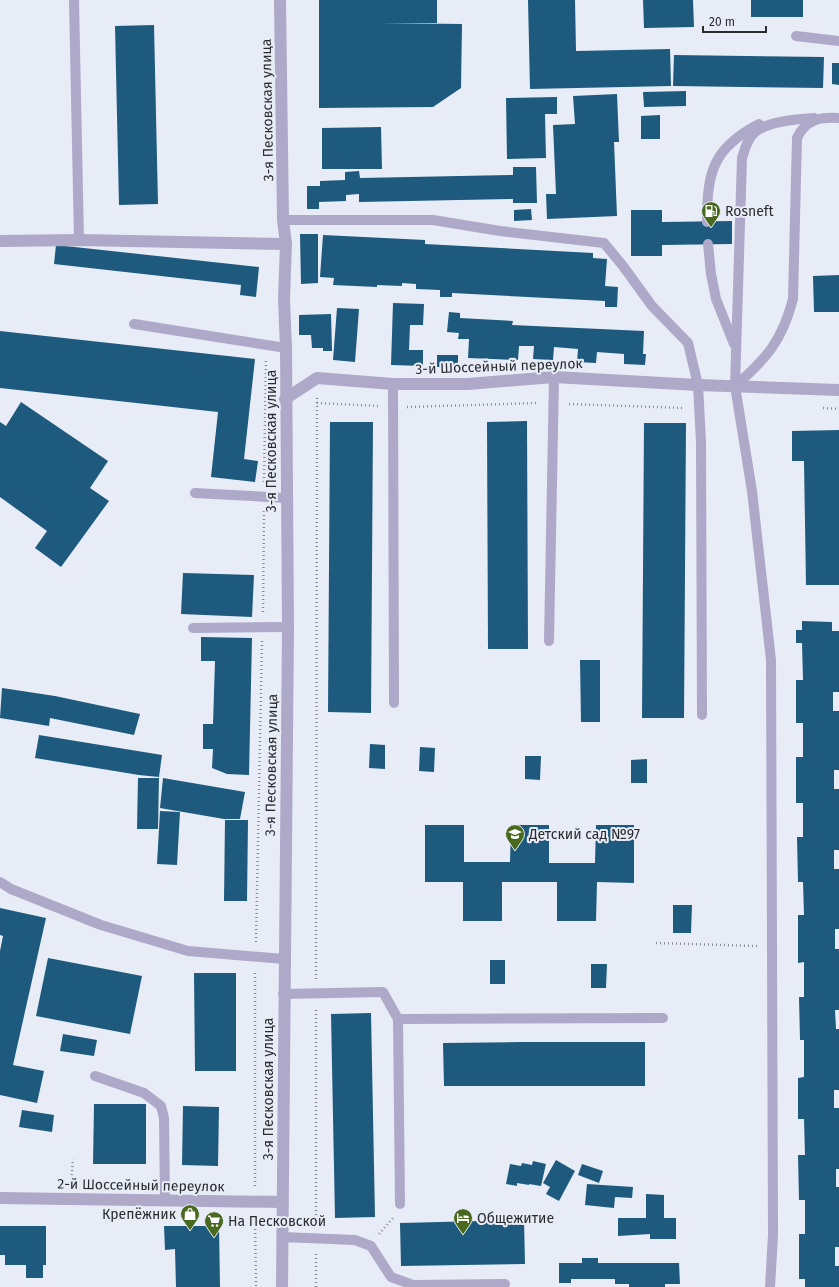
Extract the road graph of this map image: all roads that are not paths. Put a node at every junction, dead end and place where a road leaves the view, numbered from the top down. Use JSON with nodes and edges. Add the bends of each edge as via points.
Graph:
{"nodes":[{"id":1,"x":74,"y":0,"type":"edge"},
{"id":2,"x":280,"y":0,"type":"edge"},
{"id":3,"x":796,"y":36,"type":"dead end"},
{"id":4,"x":839,"y":40,"type":"edge"},
{"id":5,"x":824,"y":117,"type":"junction"},
{"id":6,"x":839,"y":118,"type":"edge"},
{"id":7,"x":791,"y":120,"type":"junction"},
{"id":8,"x":283,"y":220,"type":"junction"},
{"id":9,"x":707,"y":222,"type":"dead end"},
{"id":10,"x":79,"y":240,"type":"junction"},
{"id":11,"x":0,"y":241,"type":"edge"},
{"id":12,"x":286,"y":244,"type":"junction"},
{"id":13,"x":708,"y":244,"type":"dead end"},
{"id":14,"x":134,"y":324,"type":"dead end"},
{"id":15,"x":286,"y":348,"type":"junction"},
{"id":16,"x":736,"y":357,"type":"junction"},
{"id":17,"x":554,"y":377,"type":"junction"},
{"id":18,"x":392,"y":384,"type":"junction"},
{"id":19,"x":698,"y":385,"type":"junction"},
{"id":20,"x":735,"y":386,"type":"junction"},
{"id":21,"x":839,"y":390,"type":"edge"},
{"id":22,"x":285,"y":400,"type":"junction"},
{"id":23,"x":195,"y":493,"type":"dead end"},
{"id":24,"x":286,"y":498,"type":"junction"},
{"id":25,"x":288,"y":627,"type":"junction"},
{"id":26,"x":193,"y":628,"type":"dead end"},
{"id":27,"x":549,"y":641,"type":"dead end"},
{"id":28,"x":394,"y":703,"type":"dead end"},
{"id":29,"x":702,"y":715,"type":"dead end"},
{"id":30,"x":0,"y":882,"type":"edge"},
{"id":31,"x":284,"y":959,"type":"junction"},
{"id":32,"x":284,"y":994,"type":"junction"},
{"id":33,"x":663,"y":1018,"type":"dead end"},
{"id":34,"x":398,"y":1019,"type":"junction"},
{"id":35,"x":94,"y":1076,"type":"dead end"},
{"id":36,"x":0,"y":1198,"type":"edge"},
{"id":37,"x":165,"y":1201,"type":"junction"},
{"id":38,"x":282,"y":1202,"type":"junction"},
{"id":39,"x":400,"y":1204,"type":"road end"},
{"id":40,"x":282,"y":1237,"type":"junction"},
{"id":41,"x":505,"y":1284,"type":"dead end"},
{"id":42,"x":282,"y":1287,"type":"edge"},
{"id":43,"x":770,"y":1287,"type":"edge"}],
"edges":[{"from":1,"to":10,"type":"lane"},
{"from":2,"to":8,"type":"street","name":"3-я Песковская улица"},
{"from":3,"to":4,"type":"lane"},
{"from":5,"to":6,"type":"lane"},
{"from":5,"to":7,"type":"lane"},
{"from":5,"to":20,"type":"lane","via":[[807,123],[797,138],[794,299],[787,322],[778,342],[760,365]]},
{"from":7,"to":9,"type":"lane","via":[[763,122],[739,135],[720,155],[709,180]]},
{"from":7,"to":16,"type":"lane","via":[[765,127],[755,133],[746,145],[742,158]]},
{"from":8,"to":12,"type":"street","name":"3-я Песковская улица"},
{"from":8,"to":19,"type":"lane","via":[[433,220],[604,243],[652,306],[688,343]]},
{"from":10,"to":11,"type":"street"},
{"from":10,"to":12,"type":"street"},
{"from":12,"to":15,"type":"street","name":"3-я Песковская улица"},
{"from":13,"to":16,"type":"lane","via":[[716,299],[732,338]]},
{"from":14,"to":15,"type":"lane"},
{"from":15,"to":22,"type":"street","name":"3-я Песковская улица"},
{"from":16,"to":20,"type":"lane"},
{"from":17,"to":18,"type":"street","name":"3-й Шоссейный переулок","via":[[468,384]]},
{"from":17,"to":19,"type":"street","name":"3-й Шоссейный переулок"},
{"from":17,"to":27,"type":"lane"},
{"from":18,"to":22,"type":"street","name":"3-й Шоссейный переулок","via":[[317,378]]},
{"from":18,"to":28,"type":"lane"},
{"from":19,"to":20,"type":"street","name":"3-й Шоссейный переулок"},
{"from":19,"to":29,"type":"lane","via":[[701,442]]},
{"from":20,"to":21,"type":"street","name":"3-й Шоссейный переулок"},
{"from":20,"to":43,"type":"lane","via":[[753,499],[771,660],[773,1235]]},
{"from":22,"to":24,"type":"street","name":"3-я Песковская улица"},
{"from":23,"to":24,"type":"lane"},
{"from":24,"to":25,"type":"street","name":"3-я Песковская улица"},
{"from":25,"to":26,"type":"lane"},
{"from":25,"to":31,"type":"street","name":"3-я Песковская улица"},
{"from":30,"to":31,"type":"lane","via":[[11,889],[101,925],[188,951]]},
{"from":31,"to":32,"type":"street","name":"3-я Песковская улица"},
{"from":32,"to":34,"type":"lane","via":[[383,992]]},
{"from":32,"to":38,"type":"street","name":"3-я Песковская улица"},
{"from":33,"to":34,"type":"lane"},
{"from":34,"to":39,"type":"lane"},
{"from":35,"to":37,"type":"lane","via":[[144,1093],[161,1106],[164,1118]]},
{"from":36,"to":37,"type":"street","name":"2-й Шоссейный переулок"},
{"from":37,"to":38,"type":"street","name":"2-й Шоссейный переулок"},
{"from":38,"to":40,"type":"street","name":"3-я Песковская улица"},
{"from":40,"to":41,"type":"lane","via":[[355,1240],[371,1246],[391,1277],[414,1285]]},
{"from":40,"to":42,"type":"street","name":"3-я Песковская улица"}]}
